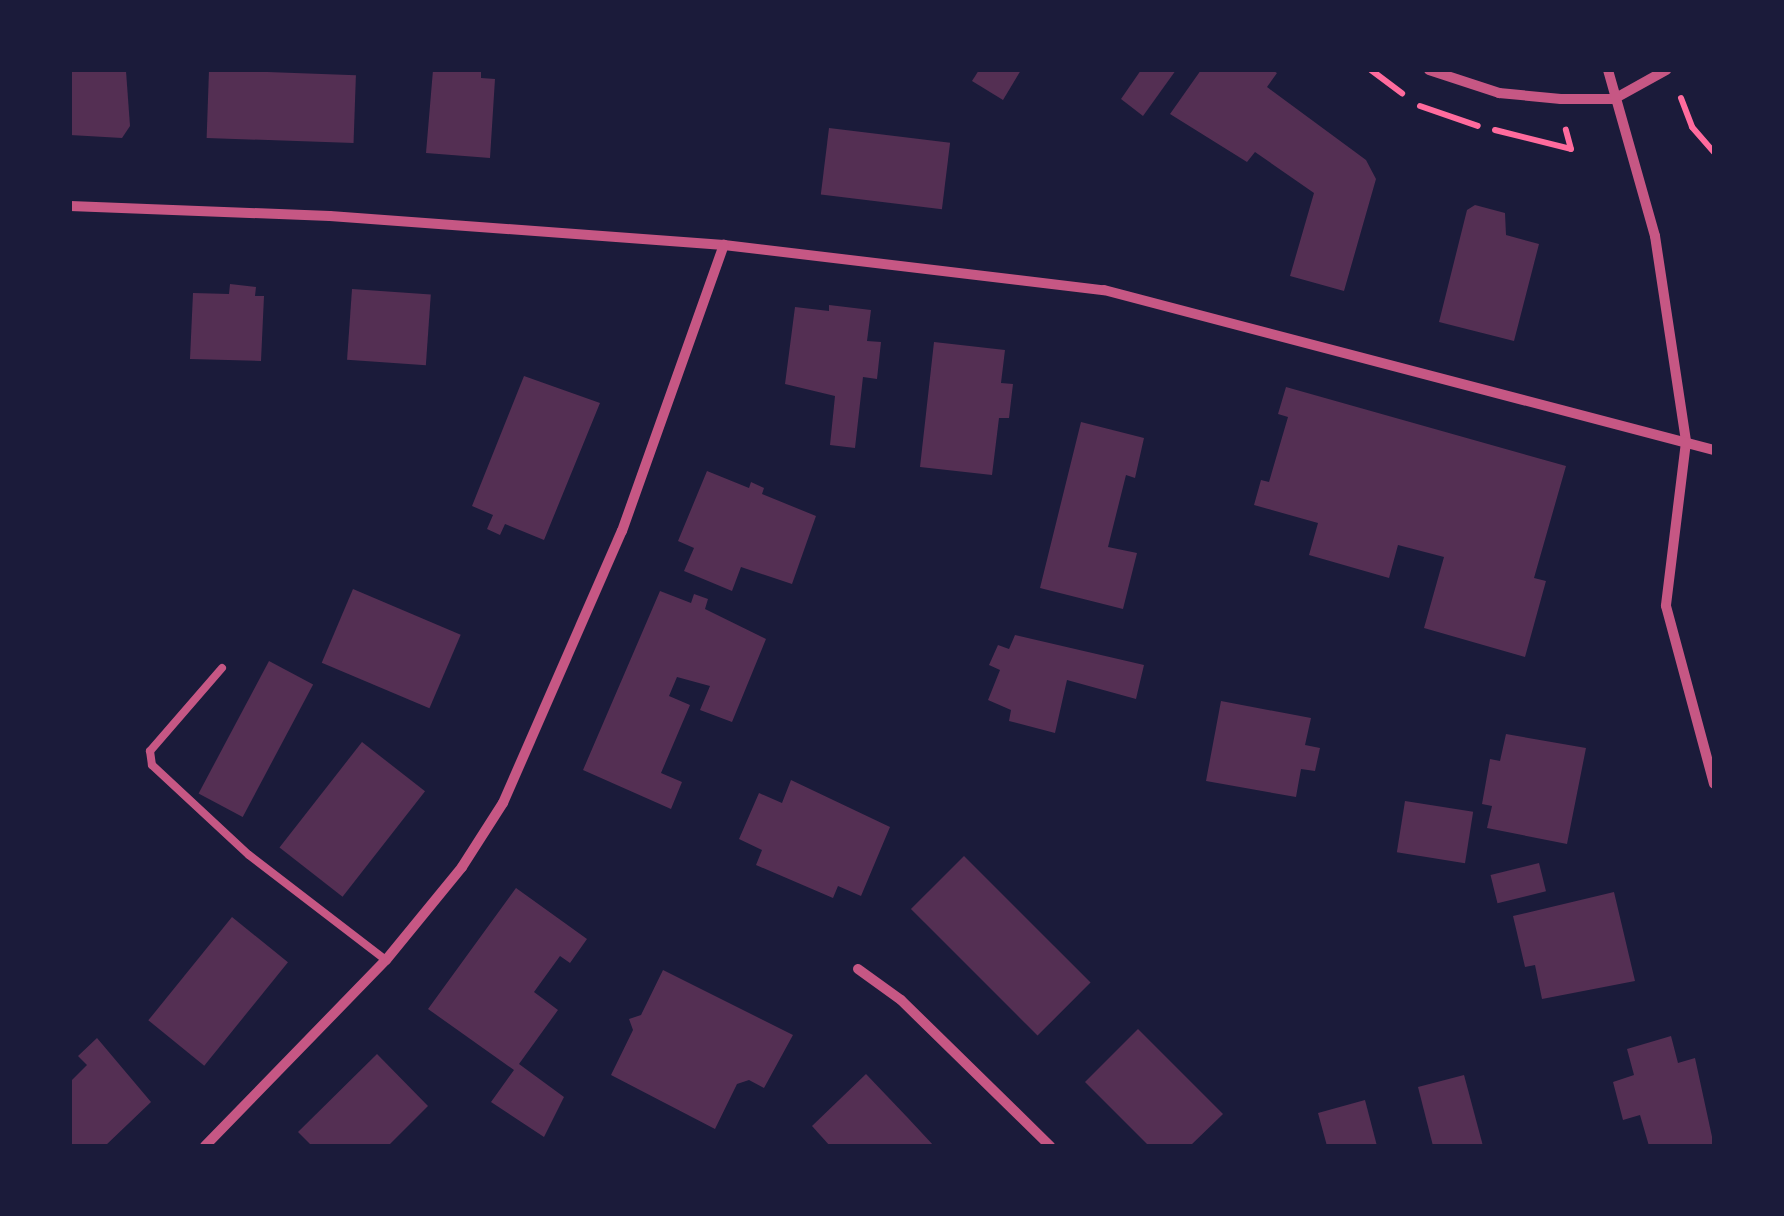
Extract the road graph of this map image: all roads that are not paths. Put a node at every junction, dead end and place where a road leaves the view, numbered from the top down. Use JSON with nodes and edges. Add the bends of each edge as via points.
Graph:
{"nodes":[{"id":1,"x":1429,"y":70,"type":"edge"},
{"id":2,"x":1608,"y":70,"type":"edge"},
{"id":3,"x":1666,"y":70,"type":"edge"},
{"id":4,"x":1614,"y":99,"type":"junction"},
{"id":5,"x":70,"y":206,"type":"edge"},
{"id":6,"x":724,"y":245,"type":"junction"},
{"id":7,"x":1686,"y":442,"type":"junction"},
{"id":8,"x":1714,"y":450,"type":"edge"},
{"id":9,"x":222,"y":668,"type":"dead end"},
{"id":10,"x":1714,"y":784,"type":"edge"},
{"id":11,"x":386,"y":960,"type":"junction"},
{"id":12,"x":858,"y":969,"type":"dead end"},
{"id":13,"x":204,"y":1146,"type":"edge"},
{"id":14,"x":1050,"y":1146,"type":"edge"}],
"edges":[{"from":1,"to":4,"type":"street","via":[[1500,93]]},
{"from":2,"to":4,"type":"street"},
{"from":3,"to":4,"type":"street"},
{"from":4,"to":7,"type":"street","via":[[1655,236]]},
{"from":5,"to":6,"type":"street","via":[[330,216]]},
{"from":6,"to":7,"type":"street","via":[[1104,290]]},
{"from":6,"to":11,"type":"street","via":[[622,530],[503,802],[462,867]]},
{"from":7,"to":8,"type":"street"},
{"from":7,"to":10,"type":"street","via":[[1666,606]]},
{"from":9,"to":11,"type":"lane","via":[[150,751],[152,765],[249,854]]},
{"from":11,"to":13,"type":"street"},
{"from":12,"to":14,"type":"street","via":[[901,1000]]}]}
